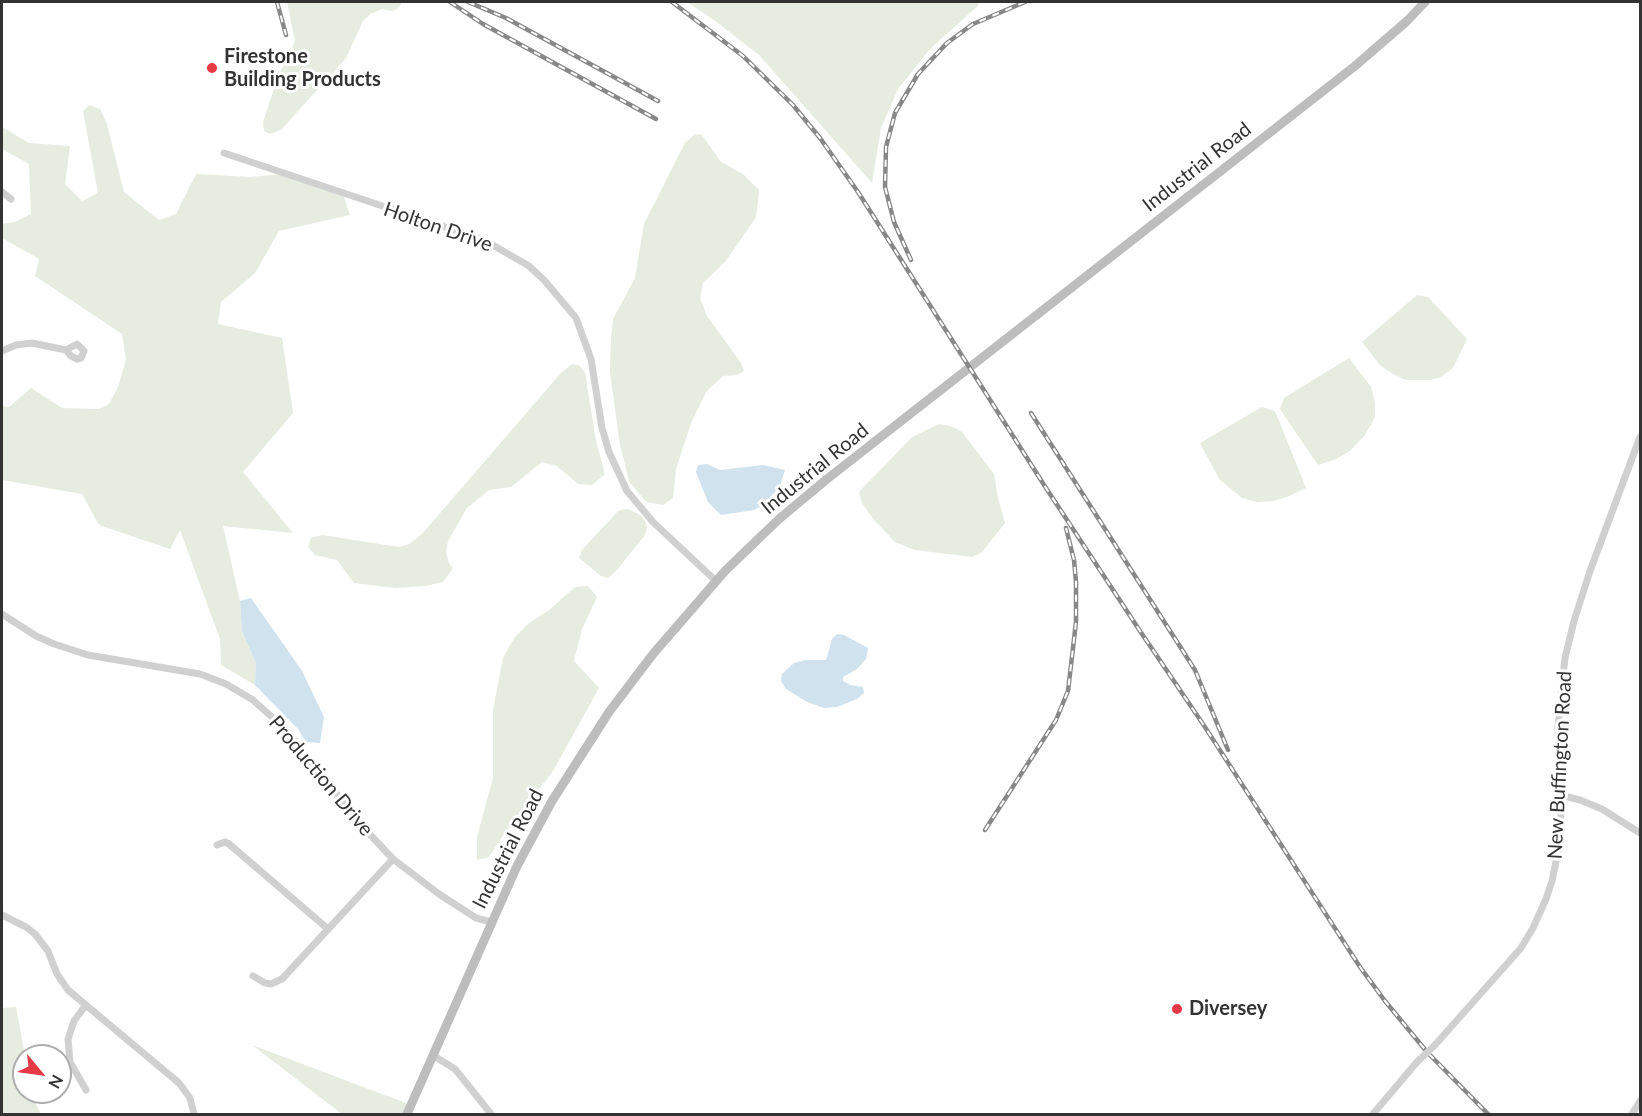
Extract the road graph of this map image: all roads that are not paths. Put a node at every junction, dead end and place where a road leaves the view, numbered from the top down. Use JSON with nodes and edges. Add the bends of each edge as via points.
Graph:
{"nodes":[{"id":1,"x":1425,"y":2,"type":"edge"},
{"id":2,"x":224,"y":153,"type":"dead end"},
{"id":3,"x":2,"y":192,"type":"edge"},
{"id":4,"x":11,"y":199,"type":"dead end"},
{"id":5,"x":66,"y":350,"type":"dead end"},
{"id":6,"x":2,"y":351,"type":"edge"},
{"id":7,"x":1641,"y":436,"type":"edge"},
{"id":8,"x":716,"y":580,"type":"junction"},
{"id":9,"x":2,"y":614,"type":"edge"},
{"id":10,"x":1560,"y":795,"type":"junction"},
{"id":11,"x":1641,"y":833,"type":"edge"},
{"id":12,"x":217,"y":845,"type":"dead end"},
{"id":13,"x":393,"y":859,"type":"junction"},
{"id":14,"x":2,"y":915,"type":"edge"},
{"id":15,"x":491,"y":922,"type":"junction"},
{"id":16,"x":328,"y":929,"type":"junction"},
{"id":17,"x":254,"y":976,"type":"dead end"},
{"id":18,"x":85,"y":1006,"type":"junction"},
{"id":19,"x":434,"y":1056,"type":"junction"},
{"id":20,"x":86,"y":1090,"type":"dead end"},
{"id":21,"x":1641,"y":1101,"type":"edge"},
{"id":22,"x":195,"y":1114,"type":"edge"},
{"id":23,"x":407,"y":1114,"type":"edge"},
{"id":24,"x":491,"y":1114,"type":"edge"},
{"id":25,"x":1373,"y":1114,"type":"edge"},
{"id":26,"x":1632,"y":1114,"type":"edge"}],
"edges":[{"from":1,"to":8,"type":"main road","name":"Industrial Road","via":[[1355,66],[827,479]]},
{"from":2,"to":8,"type":"street","name":"Holton Drive","via":[[484,240],[529,266],[576,318],[591,359],[609,452],[627,491],[653,522]]},
{"from":3,"to":4,"type":"street"},
{"from":5,"to":6,"type":"street","via":[[32,343]]},
{"from":7,"to":10,"type":"street","name":"New Buffington Road","via":[[1590,571],[1565,658],[1558,728]]},
{"from":8,"to":15,"type":"main road","name":"Industrial Road","via":[[653,654],[578,758],[528,845]]},
{"from":9,"to":13,"type":"street","name":"Production Drive","via":[[36,636],[74,651],[200,674],[253,700],[285,729]]},
{"from":10,"to":11,"type":"street","via":[[1602,809]]},
{"from":10,"to":25,"type":"street","name":"New Buffington Road","bridge":true,"via":[[1552,881],[1540,915],[1521,948]]},
{"from":12,"to":16,"type":"street","via":[[229,844]]},
{"from":13,"to":15,"type":"street","name":"Production Drive","via":[[476,918]]},
{"from":13,"to":16,"type":"street"},
{"from":14,"to":18,"type":"street","via":[[35,934],[48,951],[62,983]]},
{"from":15,"to":19,"type":"main road","name":"Industrial Road"},
{"from":16,"to":17,"type":"street","via":[[276,984]]},
{"from":18,"to":20,"type":"street","via":[[70,1029],[68,1048],[73,1071]]},
{"from":18,"to":22,"type":"street","via":[[179,1083]]},
{"from":19,"to":23,"type":"main road","name":"Industrial Road"},
{"from":19,"to":24,"type":"street","via":[[455,1069]]},
{"from":21,"to":26,"type":"street"}]}
